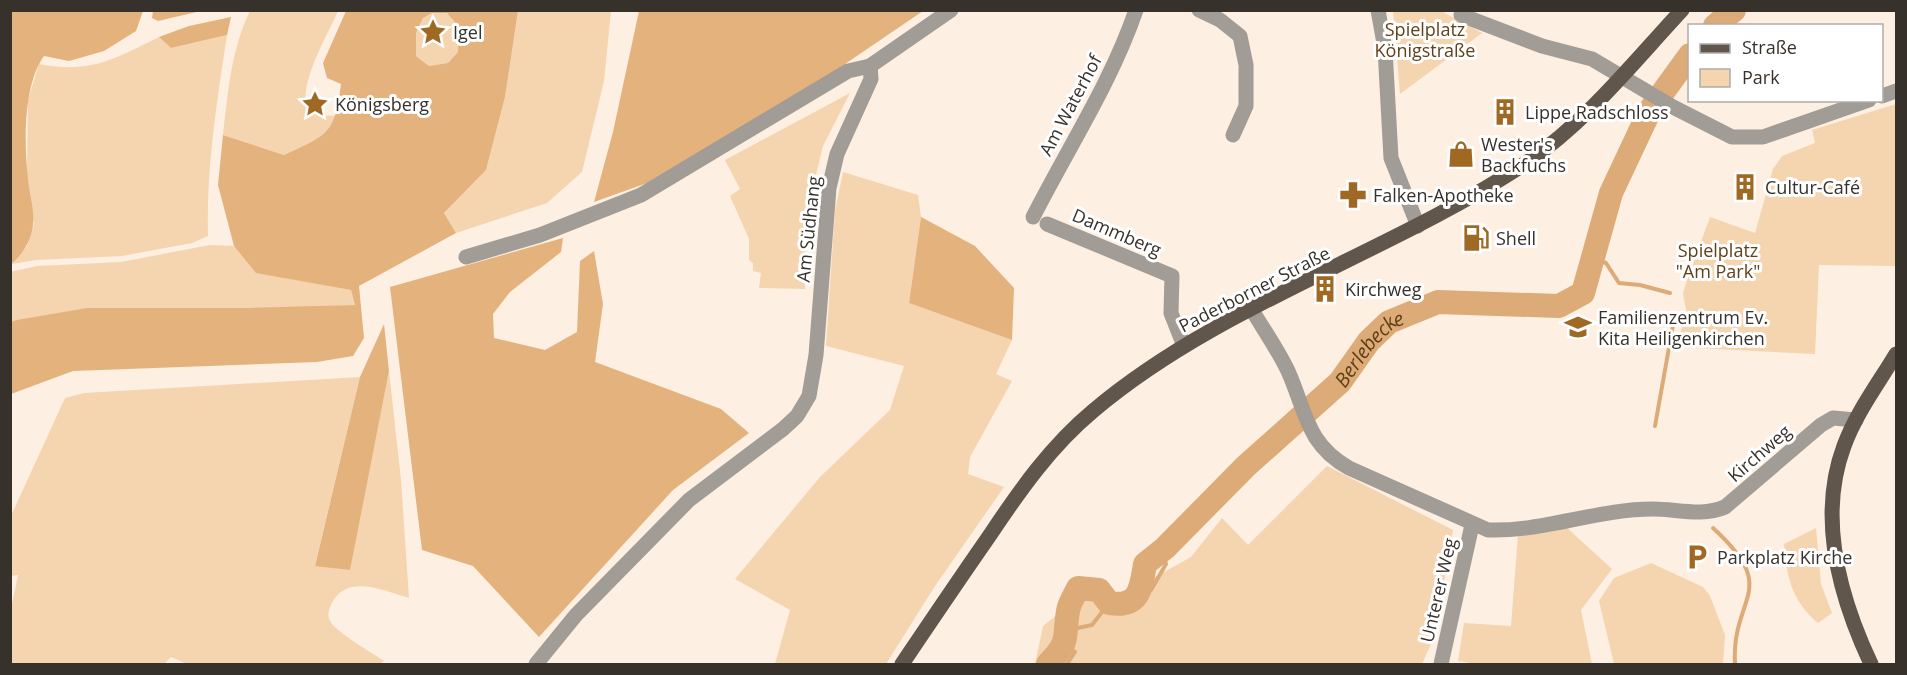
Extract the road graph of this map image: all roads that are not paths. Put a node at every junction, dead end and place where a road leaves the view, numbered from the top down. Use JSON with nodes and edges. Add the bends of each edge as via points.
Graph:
{"nodes":[{"id":1,"x":951,"y":10,"type":"edge"},
{"id":2,"x":1136,"y":10,"type":"edge"},
{"id":3,"x":1199,"y":10,"type":"edge"},
{"id":4,"x":1378,"y":10,"type":"edge"},
{"id":5,"x":1682,"y":10,"type":"edge"},
{"id":6,"x":1461,"y":15,"type":"dead end"},
{"id":7,"x":870,"y":66,"type":"junction"},
{"id":8,"x":1623,"y":77,"type":"junction"},
{"id":9,"x":1863,"y":102,"type":"edge"},
{"id":10,"x":1233,"y":135,"type":"dead end"},
{"id":11,"x":1033,"y":217,"type":"dead end"},
{"id":12,"x":1047,"y":224,"type":"dead end"},
{"id":13,"x":1418,"y":225,"type":"junction"},
{"id":14,"x":466,"y":257,"type":"dead end"},
{"id":15,"x":1252,"y":310,"type":"junction"},
{"id":16,"x":1184,"y":346,"type":"junction"},
{"id":17,"x":1896,"y":354,"type":"edge"},
{"id":18,"x":1856,"y":420,"type":"junction"},
{"id":19,"x":1472,"y":525,"type":"junction"},
{"id":20,"x":536,"y":664,"type":"edge"},
{"id":21,"x":902,"y":664,"type":"edge"},
{"id":22,"x":1441,"y":664,"type":"edge"},
{"id":23,"x":1871,"y":664,"type":"edge"}],
"edges":[{"from":1,"to":7,"type":"street"},
{"from":2,"to":11,"type":"street","name":"Am Waterhof","via":[[1125,43]]},
{"from":3,"to":10,"type":"street","via":[[1240,36],[1246,65],[1246,106]]},
{"from":4,"to":13,"type":"street","via":[[1385,49],[1391,158]]},
{"from":5,"to":8,"type":"main road","name":"Paderborner Straße"},
{"from":6,"to":8,"type":"street","via":[[1542,46],[1592,59]]},
{"from":7,"to":14,"type":"street","via":[[848,71],[641,195],[540,235]]},
{"from":7,"to":20,"type":"street","name":"Am Südhang","via":[[871,79],[837,154],[829,188],[816,355],[809,396],[783,429],[689,500],[576,615]]},
{"from":8,"to":9,"type":"street","via":[[1723,135],[1743,138],[1763,137]]},
{"from":8,"to":13,"type":"main road","name":"Paderborner Straße","via":[[1579,121],[1526,162]]},
{"from":12,"to":16,"type":"street","name":"Dammberg","via":[[1172,276],[1171,313]]},
{"from":13,"to":15,"type":"main road","name":"Paderborner Straße"},
{"from":15,"to":16,"type":"main road","name":"Paderborner Straße"},
{"from":15,"to":19,"type":"street","name":"Kirchweg","via":[[1287,369],[1307,426],[1332,458]]},
{"from":16,"to":21,"type":"main road","name":"Paderborner Straße","via":[[1127,383],[1050,452]]},
{"from":17,"to":18,"type":"main road"},
{"from":18,"to":19,"type":"street","name":"Kirchweg","via":[[1833,418],[1821,424],[1725,507],[1706,512],[1651,509],[1572,518],[1507,531]]},
{"from":18,"to":23,"type":"main road","via":[[1838,468],[1833,537],[1852,624]]},
{"from":19,"to":22,"type":"street","name":"Unterer Weg"}]}
